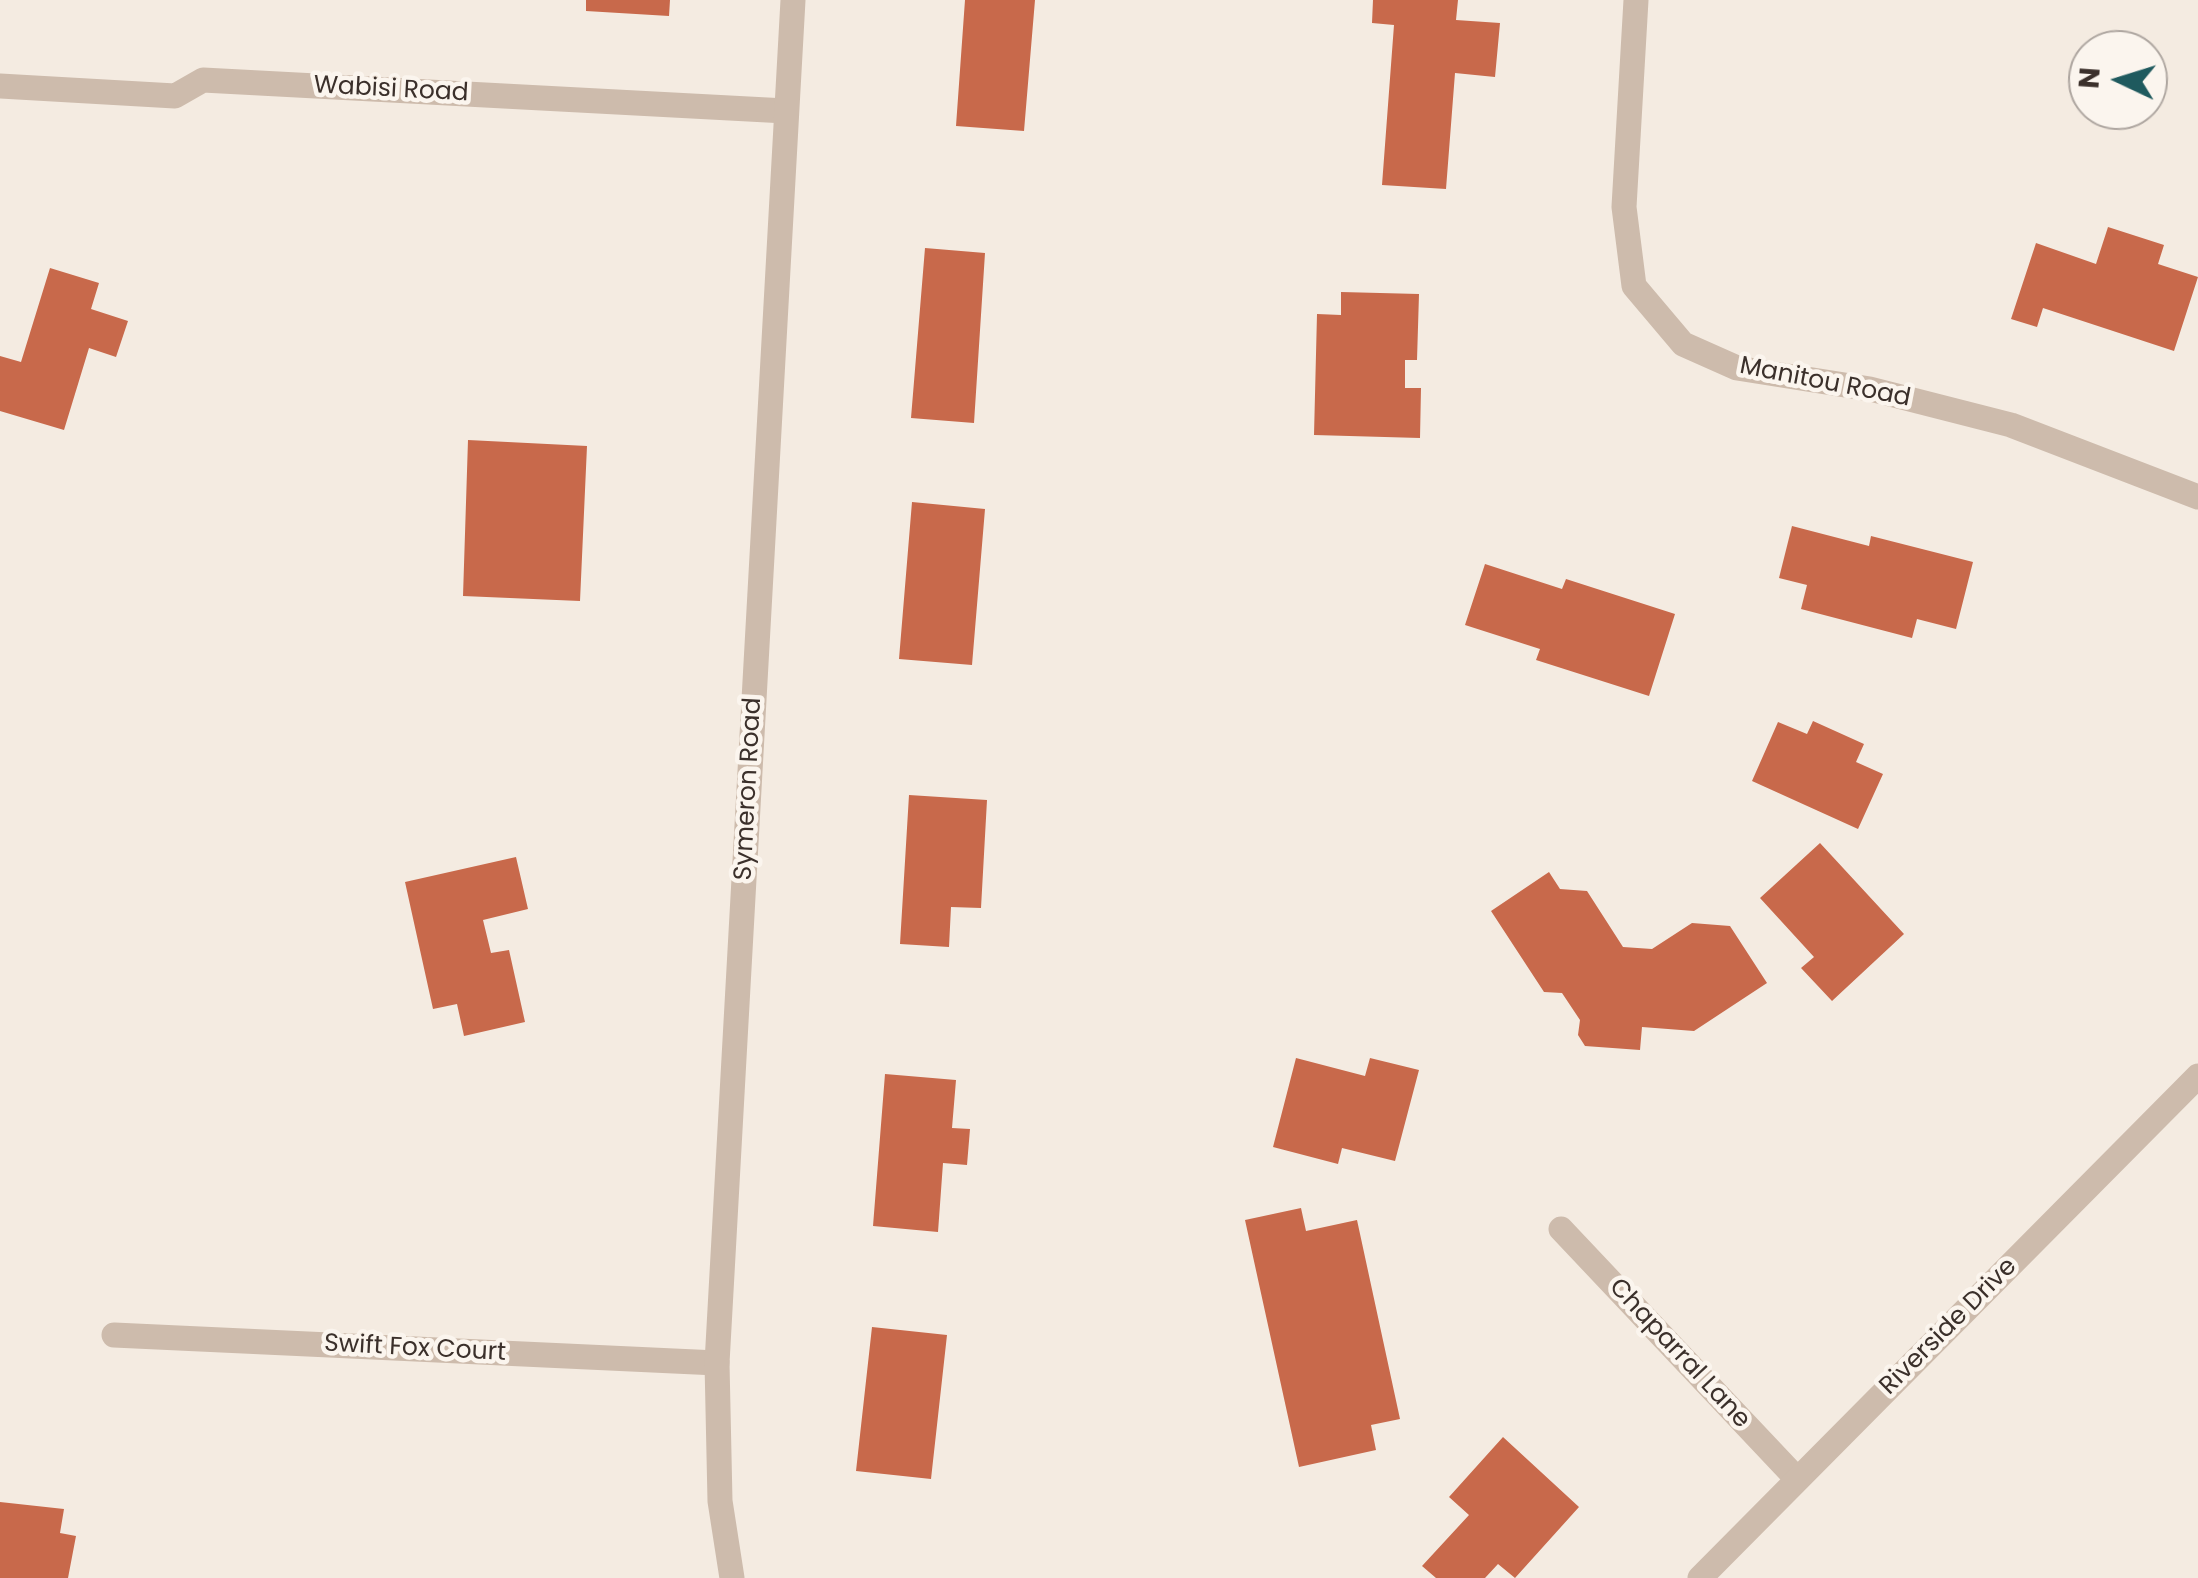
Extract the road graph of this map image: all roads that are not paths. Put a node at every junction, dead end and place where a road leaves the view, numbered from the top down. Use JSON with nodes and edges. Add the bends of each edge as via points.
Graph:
{"nodes":[{"id":1,"x":793,"y":0,"type":"edge"},
{"id":2,"x":1636,"y":0,"type":"edge"},
{"id":3,"x":0,"y":86,"type":"edge"},
{"id":4,"x":786,"y":111,"type":"junction"},
{"id":5,"x":2198,"y":498,"type":"edge"},
{"id":6,"x":2198,"y":1076,"type":"edge"},
{"id":7,"x":1561,"y":1230,"type":"dead end"},
{"id":8,"x":114,"y":1334,"type":"dead end"},
{"id":9,"x":717,"y":1363,"type":"junction"},
{"id":10,"x":1798,"y":1479,"type":"junction"},
{"id":11,"x":732,"y":1578,"type":"edge"},
{"id":12,"x":1700,"y":1578,"type":"edge"}],
"edges":[{"from":1,"to":4,"type":"street","name":"Symeron Road"},
{"from":2,"to":5,"type":"street","name":"Manitou Road","via":[[1624,207],[1634,286],[1683,344],[1736,368],[1870,389],[2011,425]]},
{"from":3,"to":4,"type":"street","name":"Wabisi Road","via":[[174,96],[203,80]]},
{"from":4,"to":9,"type":"street","name":"Symeron Road"},
{"from":6,"to":10,"type":"street","name":"Riverside Drive"},
{"from":7,"to":10,"type":"street","name":"Chaparral Lane"},
{"from":8,"to":9,"type":"street","name":"Swift Fox Court"},
{"from":9,"to":11,"type":"street","name":"Symeron Road","via":[[720,1501]]},
{"from":10,"to":12,"type":"street","name":"Riverside Drive"}]}
